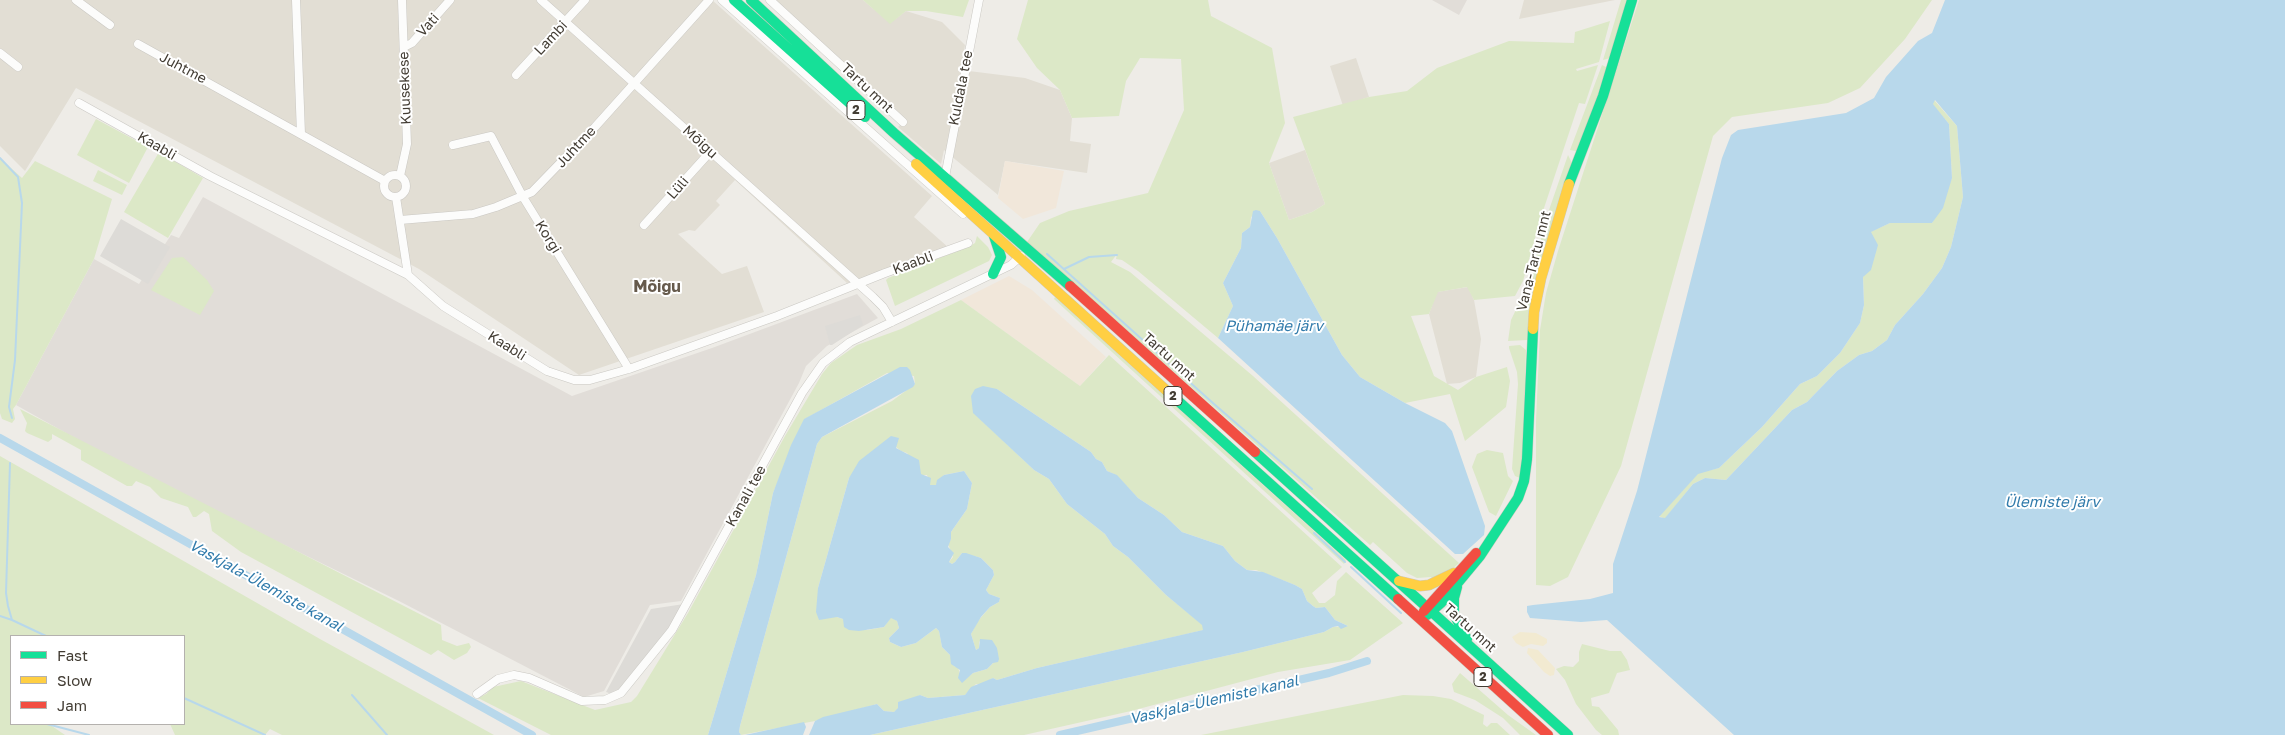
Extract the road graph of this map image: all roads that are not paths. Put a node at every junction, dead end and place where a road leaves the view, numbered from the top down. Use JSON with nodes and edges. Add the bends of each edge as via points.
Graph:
{"nodes":[{"id":1,"x":76,"y":0,"type":"edge"},
{"id":2,"x":296,"y":0,"type":"edge"},
{"id":3,"x":402,"y":0,"type":"edge"},
{"id":4,"x":450,"y":0,"type":"edge"},
{"id":5,"x":541,"y":0,"type":"edge"},
{"id":6,"x":585,"y":0,"type":"edge"},
{"id":7,"x":709,"y":0,"type":"edge"},
{"id":8,"x":722,"y":0,"type":"edge"},
{"id":9,"x":734,"y":0,"type":"edge"},
{"id":10,"x":751,"y":0,"type":"edge"},
{"id":11,"x":770,"y":0,"type":"edge"},
{"id":12,"x":979,"y":0,"type":"edge"},
{"id":13,"x":1632,"y":0,"type":"edge"},
{"id":14,"x":565,"y":22,"type":"junction"},
{"id":15,"x":110,"y":25,"type":"dead end"},
{"id":16,"x":138,"y":44,"type":"dead end"},
{"id":17,"x":404,"y":47,"type":"junction"},
{"id":18,"x":0,"y":53,"type":"edge"},
{"id":19,"x":18,"y":67,"type":"dead end"},
{"id":20,"x":516,"y":75,"type":"dead end"},
{"id":21,"x":635,"y":84,"type":"junction"},
{"id":22,"x":79,"y":103,"type":"dead end"},
{"id":23,"x":903,"y":122,"type":"dead end"},
{"id":24,"x":302,"y":134,"type":"junction"},
{"id":25,"x":453,"y":145,"type":"dead end"},
{"id":26,"x":711,"y":151,"type":"junction"},
{"id":27,"x":400,"y":176,"type":"junction"},
{"id":28,"x":945,"y":177,"type":"junction"},
{"id":29,"x":385,"y":181,"type":"junction"},
{"id":30,"x":396,"y":197,"type":"junction"},
{"id":31,"x":523,"y":197,"type":"junction"},
{"id":32,"x":978,"y":219,"type":"junction"},
{"id":33,"x":400,"y":220,"type":"junction"},
{"id":34,"x":644,"y":225,"type":"dead end"},
{"id":35,"x":993,"y":233,"type":"junction"},
{"id":36,"x":968,"y":243,"type":"dead end"},
{"id":37,"x":1028,"y":249,"type":"junction"},
{"id":38,"x":1020,"y":257,"type":"junction"},
{"id":39,"x":993,"y":274,"type":"junction"},
{"id":40,"x":408,"y":275,"type":"junction"},
{"id":41,"x":859,"y":285,"type":"junction"},
{"id":42,"x":892,"y":322,"type":"junction"},
{"id":43,"x":629,"y":369,"type":"junction"},
{"id":44,"x":1497,"y":532,"type":"junction"},
{"id":45,"x":1459,"y":570,"type":"junction"},
{"id":46,"x":1396,"y":580,"type":"junction"},
{"id":47,"x":1459,"y":583,"type":"junction"},
{"id":48,"x":1429,"y":609,"type":"junction"},
{"id":49,"x":1420,"y":619,"type":"junction"},
{"id":50,"x":1474,"y":650,"type":"junction"},
{"id":51,"x":477,"y":694,"type":"dead end"},
{"id":52,"x":1548,"y":735,"type":"edge"},
{"id":53,"x":1568,"y":735,"type":"edge"}],
"edges":[{"from":1,"to":15,"type":"street"},
{"from":2,"to":24,"type":"street"},
{"from":3,"to":17,"type":"street","name":"Kuusekese"},
{"from":4,"to":17,"type":"street","name":"Vati","via":[[412,43]]},
{"from":5,"to":14,"type":"street","name":"Mõigu"},
{"from":6,"to":14,"type":"street","name":"Lambi"},
{"from":7,"to":21,"type":"street","name":"Juhtme"},
{"from":8,"to":32,"type":"street","via":[[948,203],[962,214]]},
{"from":9,"to":32,"type":"main road","name":"Tartu mnt","number":"2"},
{"from":10,"to":28,"type":"main road","name":"Tartu mnt","number":"2"},
{"from":11,"to":23,"type":"street"},
{"from":12,"to":28,"type":"street","name":"Kuldala tee"},
{"from":13,"to":44,"type":"main road","name":"Vana-Tartu mnt","via":[[1603,96],[1565,195],[1541,278],[1534,312],[1526,468],[1518,498]]},
{"from":14,"to":20,"type":"street","name":"Lambi"},
{"from":14,"to":21,"type":"street","name":"Mõigu"},
{"from":16,"to":24,"type":"street","name":"Juhtme"},
{"from":17,"to":27,"type":"street","name":"Kuusekese","via":[[407,144]]},
{"from":18,"to":19,"type":"street"},
{"from":21,"to":26,"type":"street","name":"Mõigu"},
{"from":21,"to":31,"type":"street","name":"Juhtme","via":[[558,166]]},
{"from":22,"to":40,"type":"street","name":"Kaabli","via":[[210,176]]},
{"from":24,"to":29,"type":"street","name":"Juhtme"},
{"from":25,"to":31,"type":"street","name":"Korgi","via":[[491,136]]},
{"from":26,"to":34,"type":"street","name":"Lüli"},
{"from":26,"to":41,"type":"street","name":"Mõigu"},
{"from":27,"to":29,"type":"street","via":[[392,175]]},
{"from":27,"to":30,"type":"street","name":"Juhtme","via":[[406,188],[401,196]]},
{"from":28,"to":37,"type":"main road","name":"Tartu mnt","number":"2"},
{"from":29,"to":30,"type":"street","name":"Juhtme","via":[[387,194]]},
{"from":30,"to":33,"type":"street","name":"Juhtme"},
{"from":31,"to":33,"type":"street","name":"Juhtme","via":[[474,214]]},
{"from":31,"to":43,"type":"street","name":"Korgi"},
{"from":32,"to":35,"type":"main road","name":"Tartu mnt","number":"2"},
{"from":33,"to":40,"type":"street","name":"Juhtme"},
{"from":35,"to":38,"type":"main road","name":"Tartu mnt","number":"2"},
{"from":35,"to":39,"type":"main road","via":[[1001,254]]},
{"from":36,"to":41,"type":"street","name":"Kaabli"},
{"from":37,"to":38,"type":"street","name":"Kanali tee"},
{"from":37,"to":46,"type":"main road","name":"Tartu mnt","number":"2"},
{"from":38,"to":39,"type":"street","name":"Kanali tee"},
{"from":38,"to":49,"type":"main road","name":"Tartu mnt","number":"2"},
{"from":39,"to":42,"type":"street","name":"Kanali tee"},
{"from":40,"to":43,"type":"street","name":"Kaabli","via":[[436,302],[559,376],[590,380]]},
{"from":41,"to":42,"type":"street","name":"Mõigu","via":[[883,307]]},
{"from":41,"to":43,"type":"street","name":"Kaabli"},
{"from":42,"to":51,"type":"street","name":"Kanali tee","via":[[839,349],[816,371],[672,630],[621,694],[605,700],[582,700],[529,678],[514,676],[498,679]]},
{"from":44,"to":45,"type":"main road","name":"Vana-Tartu mnt"},
{"from":44,"to":47,"type":"main road","name":"Vana-Tartu mnt"},
{"from":45,"to":46,"type":"main road","via":[[1420,586]]},
{"from":45,"to":48,"type":"main road","name":"Vana-Tartu mnt"},
{"from":46,"to":48,"type":"main road","name":"Tartu mnt","number":"2"},
{"from":47,"to":48,"type":"main road","name":"Vana-Tartu mnt"},
{"from":47,"to":50,"type":"main road","via":[[1454,598],[1454,614]]},
{"from":48,"to":49,"type":"main road"},
{"from":48,"to":50,"type":"main road","name":"Tartu mnt","number":"2"},
{"from":49,"to":52,"type":"main road","name":"Tartu mnt","number":"2"},
{"from":50,"to":53,"type":"main road","name":"Tartu mnt","number":"2"}]}
